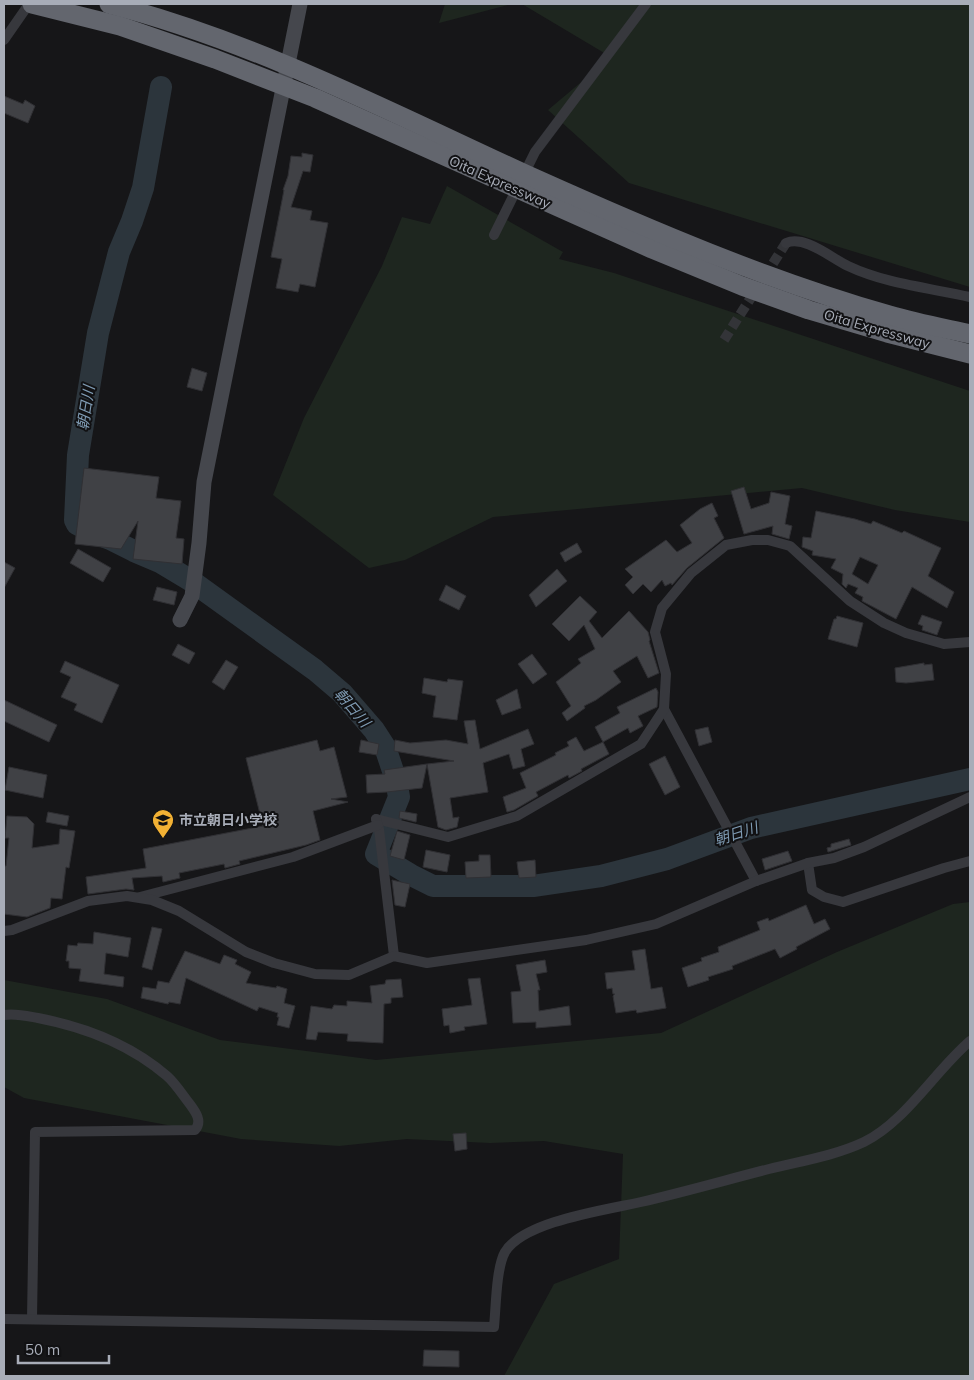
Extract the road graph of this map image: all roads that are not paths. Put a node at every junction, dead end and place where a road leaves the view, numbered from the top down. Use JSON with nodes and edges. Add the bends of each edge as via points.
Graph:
{"nodes":[{"id":1,"x":31,"y":4,"type":"edge"},
{"id":2,"x":109,"y":4,"type":"edge"},
{"id":3,"x":300,"y":4,"type":"edge"},
{"id":4,"x":646,"y":4,"type":"edge"},
{"id":5,"x":4,"y":40,"type":"edge"},
{"id":6,"x":494,"y":235,"type":"dead end"},
{"id":7,"x":786,"y":243,"type":"dead end"},
{"id":8,"x":970,"y":297,"type":"edge"},
{"id":9,"x":970,"y":334,"type":"edge"},
{"id":10,"x":970,"y":354,"type":"edge"},
{"id":11,"x":180,"y":620,"type":"dead end"},
{"id":12,"x":970,"y":642,"type":"edge"},
{"id":13,"x":664,"y":709,"type":"junction"},
{"id":14,"x":970,"y":797,"type":"edge"},
{"id":15,"x":378,"y":825,"type":"junction"},
{"id":16,"x":970,"y":861,"type":"edge"},
{"id":17,"x":808,"y":863,"type":"junction"},
{"id":18,"x":756,"y":881,"type":"junction"},
{"id":19,"x":135,"y":898,"type":"junction"},
{"id":20,"x":4,"y":931,"type":"edge"},
{"id":21,"x":394,"y":956,"type":"junction"},
{"id":22,"x":4,"y":1015,"type":"edge"},
{"id":23,"x":970,"y":1041,"type":"edge"},
{"id":24,"x":4,"y":1319,"type":"edge"},
{"id":25,"x":32,"y":1319,"type":"junction"}],
"edges":[{"from":1,"to":5,"type":"street"},
{"from":1,"to":10,"type":"highway","name":"Oita Expressway","via":[[120,26],[315,98],[742,286],[869,328]]},
{"from":2,"to":9,"type":"highway","name":"Oita Expressway","via":[[222,40],[321,80],[658,233],[749,269],[890,315]]},
{"from":3,"to":11,"type":"street","via":[[204,482],[192,596]]},
{"from":4,"to":6,"type":"street","via":[[535,152]]},
{"from":7,"to":8,"type":"street","via":[[810,245],[870,275]]},
{"from":12,"to":13,"type":"street","via":[[944,644],[884,623],[850,601],[790,546],[752,540],[718,551],[691,573],[662,608],[655,632],[666,674]]},
{"from":13,"to":15,"type":"street","via":[[641,744],[517,816],[448,837],[376,818]]},
{"from":13,"to":18,"type":"street"},
{"from":14,"to":17,"type":"street","via":[[864,847]]},
{"from":15,"to":19,"type":"street","via":[[293,857]]},
{"from":15,"to":21,"type":"street"},
{"from":16,"to":17,"type":"street","via":[[843,902],[812,890]]},
{"from":17,"to":18,"type":"street"},
{"from":18,"to":21,"type":"street","via":[[656,924],[586,940],[426,962]]},
{"from":19,"to":20,"type":"street","via":[[88,900]]},
{"from":19,"to":21,"type":"street","via":[[152,900],[179,911],[246,952],[315,974],[349,975]]},
{"from":22,"to":25,"type":"street","via":[[51,1020],[104,1037],[138,1055],[168,1077],[193,1108],[199,1122],[195,1130],[34,1132]]},
{"from":23,"to":25,"type":"street","via":[[896,1119],[860,1144],[820,1157],[546,1225],[525,1234],[512,1244],[500,1266],[494,1327]]},
{"from":24,"to":25,"type":"street"}]}
